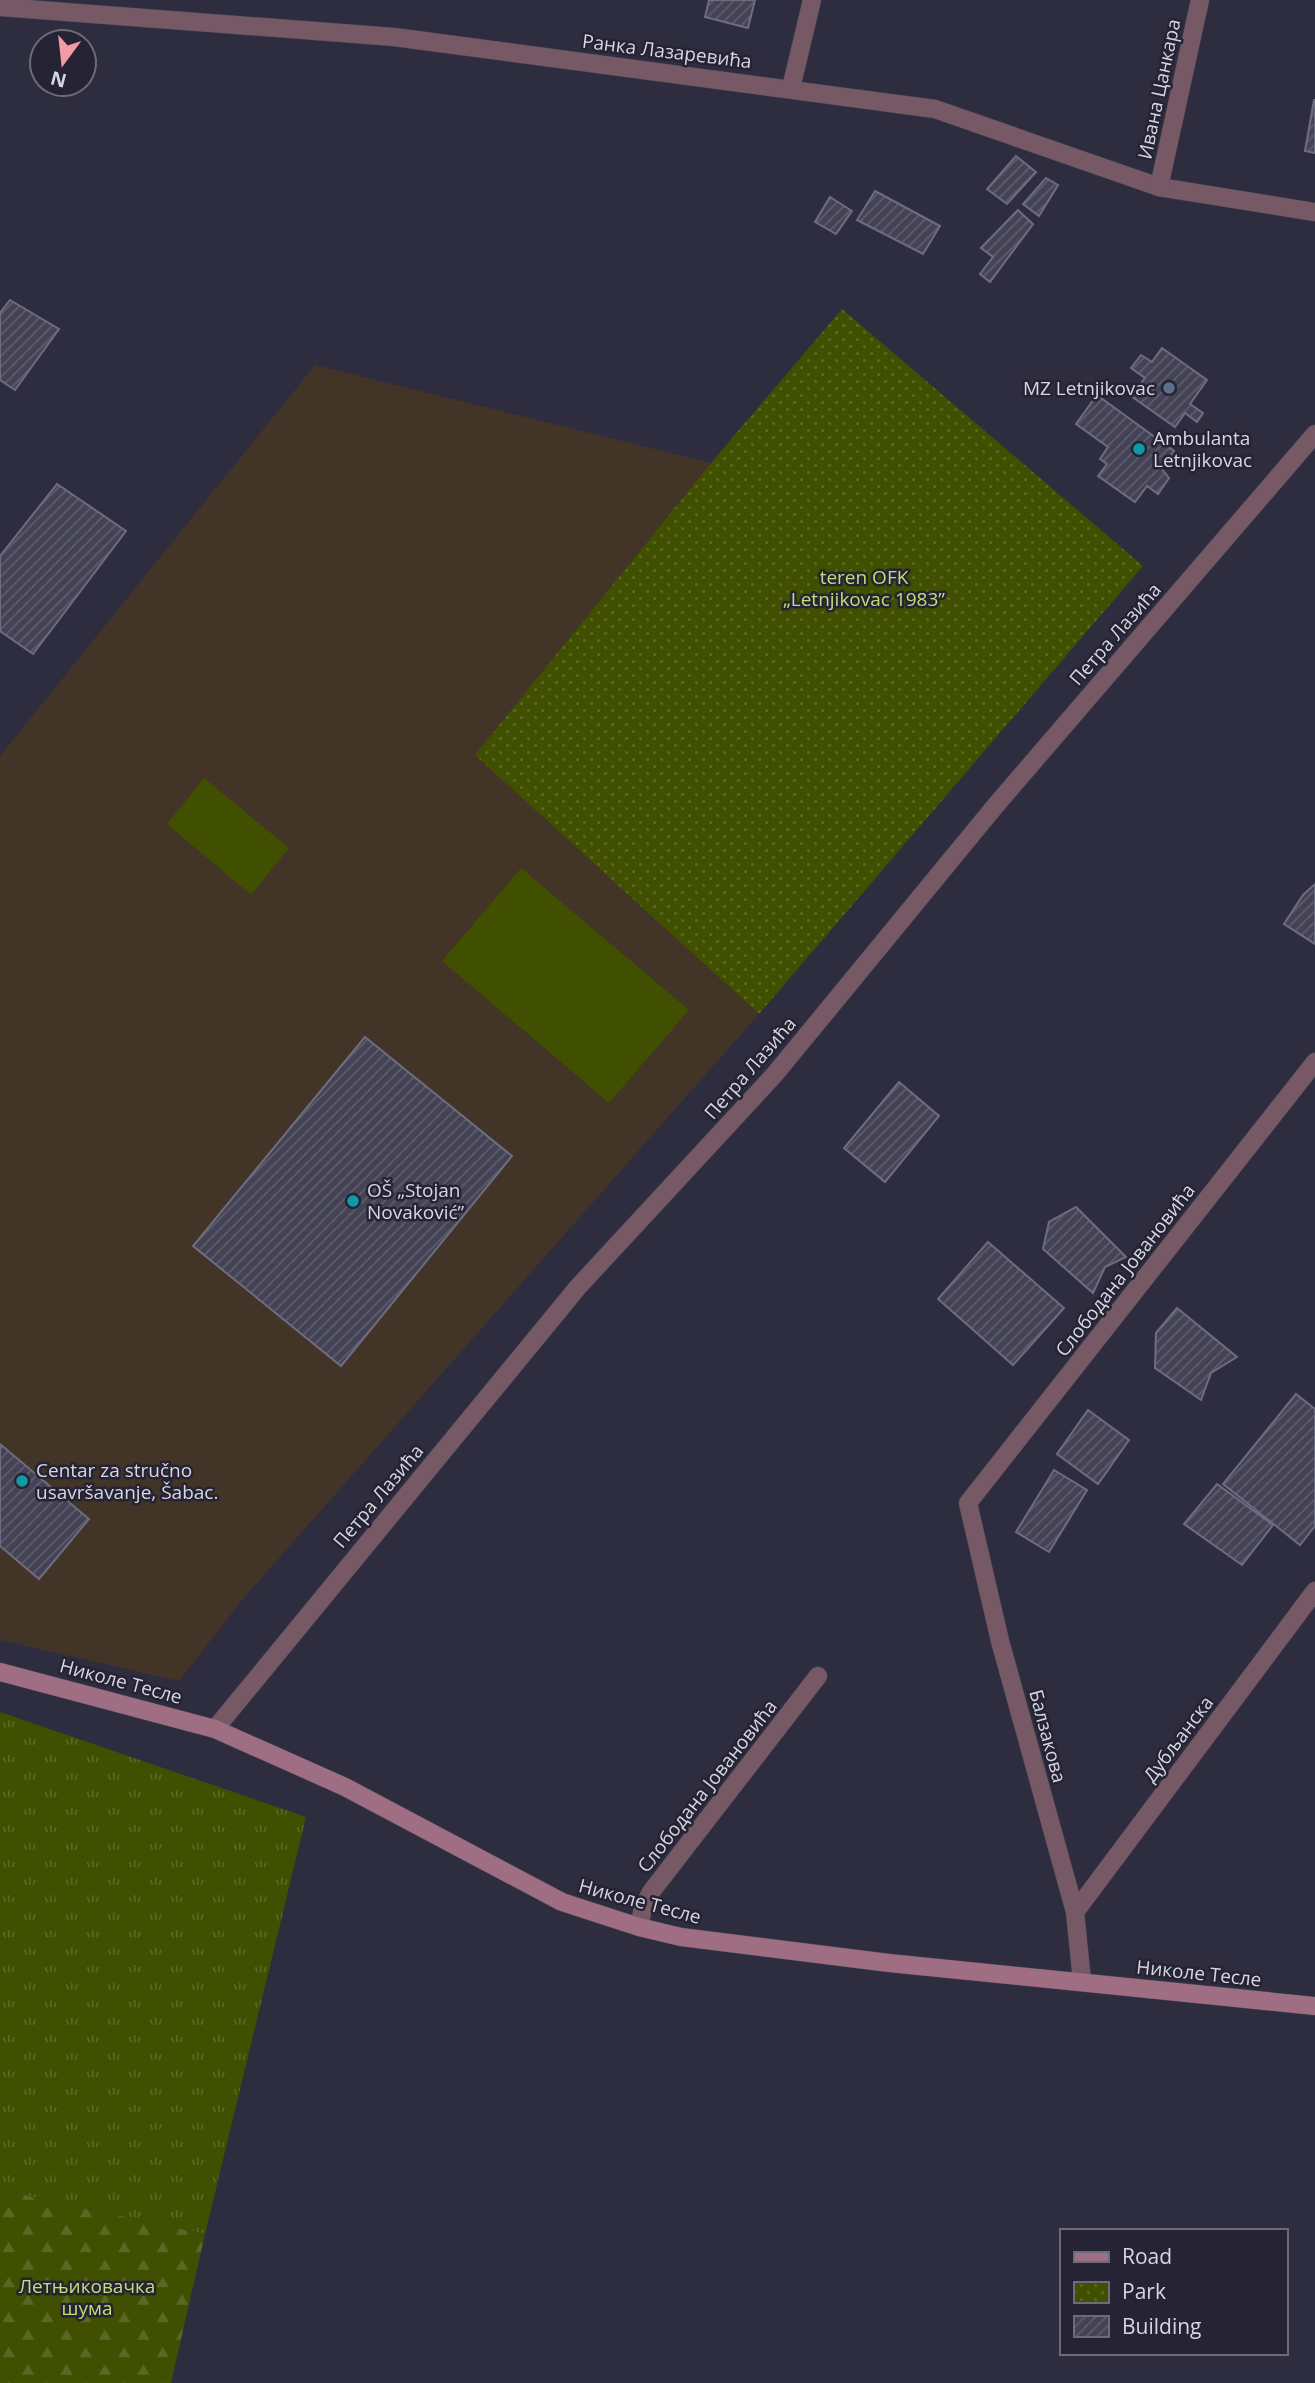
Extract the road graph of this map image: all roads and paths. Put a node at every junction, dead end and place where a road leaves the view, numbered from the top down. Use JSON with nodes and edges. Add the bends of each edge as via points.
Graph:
{"nodes":[{"id":1,"x":812,"y":0,"type":"edge"},
{"id":2,"x":1200,"y":0,"type":"edge"},
{"id":3,"x":0,"y":7,"type":"edge"},
{"id":4,"x":791,"y":88,"type":"junction"},
{"id":5,"x":1158,"y":187,"type":"junction"},
{"id":6,"x":1315,"y":212,"type":"edge"},
{"id":7,"x":1315,"y":434,"type":"edge"},
{"id":8,"x":1315,"y":1062,"type":"edge"},
{"id":9,"x":968,"y":1503,"type":"joint"},
{"id":10,"x":1315,"y":1591,"type":"edge"},
{"id":11,"x":0,"y":1672,"type":"edge"},
{"id":12,"x":818,"y":1676,"type":"dead end"},
{"id":13,"x":215,"y":1729,"type":"junction"},
{"id":14,"x":1075,"y":1912,"type":"junction"},
{"id":15,"x":639,"y":1927,"type":"junction"},
{"id":16,"x":1082,"y":1981,"type":"junction"},
{"id":17,"x":1315,"y":2006,"type":"edge"}],
"edges":[{"from":1,"to":4,"type":"street"},
{"from":2,"to":5,"type":"street","name":"Ивана Цанкара"},
{"from":3,"to":4,"type":"street","name":"Ранка Лазаревића","via":[[394,37]]},
{"from":4,"to":5,"type":"street","name":"Ранка Лазаревића","via":[[935,109]]},
{"from":5,"to":6,"type":"street","name":"Ранка Лазаревића"},
{"from":7,"to":13,"type":"street","name":"Петра Лазића","via":[[996,805],[775,1074],[578,1287]]},
{"from":8,"to":9,"type":"street","name":"Слободана Јовановића"},
{"from":9,"to":14,"type":"street","name":"Балзакова","via":[[1000,1641]]},
{"from":10,"to":14,"type":"street","name":"Дубљанска"},
{"from":11,"to":13,"type":"street","name":"Николе Тесле"},
{"from":12,"to":15,"type":"street","name":"Слободана Јовановића","via":[[651,1892]]},
{"from":13,"to":15,"type":"street","name":"Николе Тесле","via":[[345,1787],[562,1902]]},
{"from":14,"to":16,"type":"street","name":"Балзакова"},
{"from":15,"to":16,"type":"street","name":"Николе Тесле","via":[[735,1944]]},
{"from":16,"to":17,"type":"street","name":"Николе Тесле"}]}
